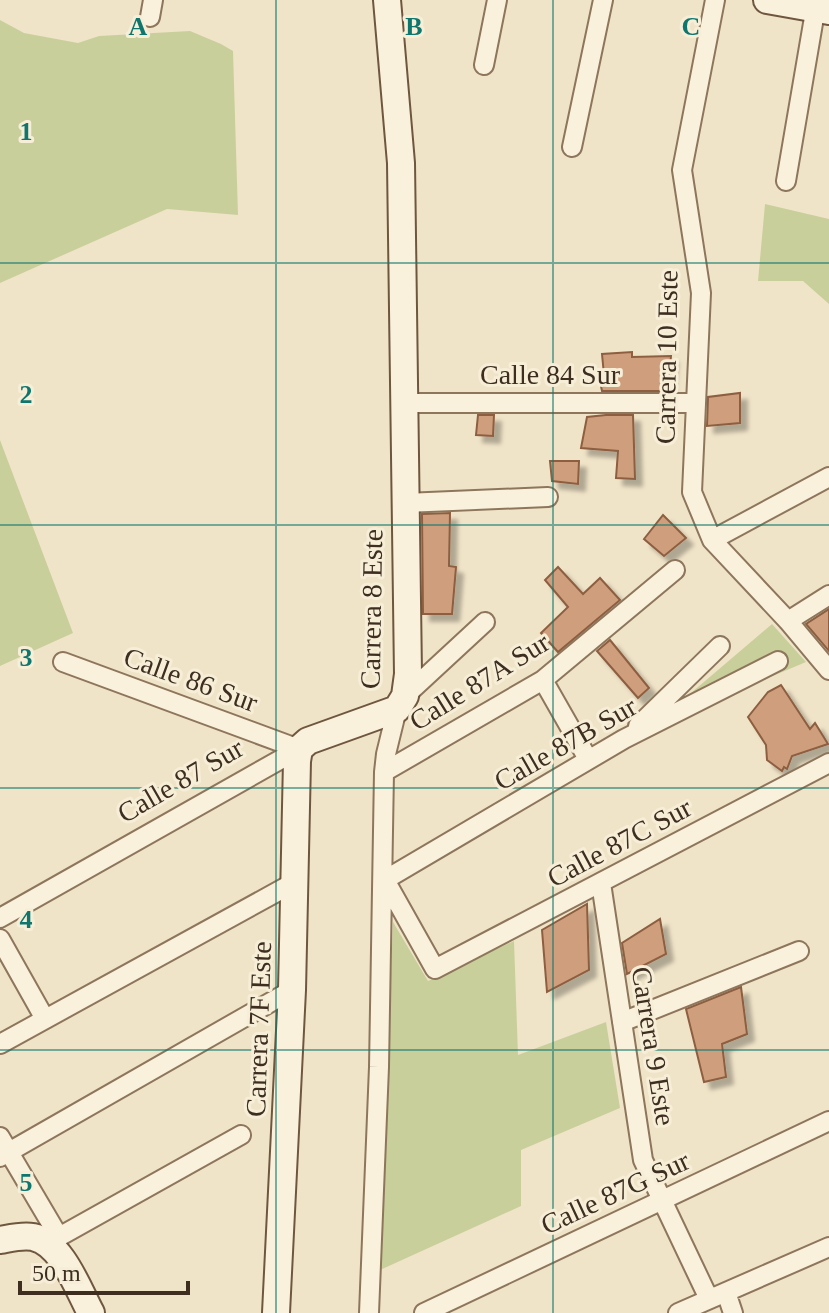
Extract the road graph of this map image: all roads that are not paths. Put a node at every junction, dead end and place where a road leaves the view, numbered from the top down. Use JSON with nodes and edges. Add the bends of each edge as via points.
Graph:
{"nodes":[{"id":1,"x":387,"y":0,"type":"edge"},
{"id":2,"x":497,"y":0,"type":"edge"},
{"id":3,"x":603,"y":0,"type":"edge"},
{"id":4,"x":715,"y":0,"type":"edge"},
{"id":5,"x":767,"y":0,"type":"edge"},
{"id":6,"x":820,"y":6,"type":"edge"},
{"id":7,"x":484,"y":65,"type":"dead end"},
{"id":8,"x":572,"y":147,"type":"dead end"},
{"id":9,"x":786,"y":181,"type":"dead end"},
{"id":10,"x":404,"y":403,"type":"junction"},
{"id":11,"x":695,"y":403,"type":"junction"},
{"id":12,"x":829,"y":477,"type":"edge"},
{"id":13,"x":548,"y":497,"type":"dead end"},
{"id":14,"x":405,"y":503,"type":"junction"},
{"id":15,"x":712,"y":540,"type":"junction"},
{"id":16,"x":675,"y":570,"type":"dead end"},
{"id":17,"x":829,"y":595,"type":"edge"},
{"id":18,"x":788,"y":621,"type":"junction"},
{"id":19,"x":485,"y":622,"type":"dead end"},
{"id":20,"x":720,"y":646,"type":"dead end"},
{"id":21,"x":778,"y":661,"type":"dead end"},
{"id":22,"x":63,"y":662,"type":"dead end"},
{"id":23,"x":829,"y":670,"type":"edge"},
{"id":24,"x":543,"y":680,"type":"junction"},
{"id":25,"x":401,"y":703,"type":"junction"},
{"id":26,"x":624,"y":739,"type":"junction"},
{"id":27,"x":299,"y":749,"type":"junction"},
{"id":28,"x":588,"y":759,"type":"junction"},
{"id":29,"x":829,"y":763,"type":"edge"},
{"id":30,"x":384,"y":772,"type":"junction"},
{"id":31,"x":384,"y":880,"type":"junction"},
{"id":32,"x":295,"y":882,"type":"junction"},
{"id":33,"x":601,"y":883,"type":"junction"},
{"id":34,"x":0,"y":918,"type":"edge"},
{"id":35,"x":0,"y":939,"type":"edge"},
{"id":36,"x":799,"y":951,"type":"dead end"},
{"id":37,"x":292,"y":990,"type":"junction"},
{"id":38,"x":45,"y":1019,"type":"junction"},
{"id":39,"x":622,"y":1022,"type":"junction"},
{"id":40,"x":0,"y":1044,"type":"edge"},
{"id":41,"x":829,"y":1121,"type":"edge"},
{"id":42,"x":241,"y":1135,"type":"dead end"},
{"id":43,"x":3,"y":1149,"type":"edge"},
{"id":44,"x":662,"y":1200,"type":"junction"},
{"id":45,"x":0,"y":1240,"type":"edge"},
{"id":46,"x":54,"y":1240,"type":"junction"},
{"id":47,"x":829,"y":1247,"type":"edge"},
{"id":48,"x":717,"y":1295,"type":"junction"},
{"id":49,"x":91,"y":1313,"type":"edge"},
{"id":50,"x":276,"y":1313,"type":"edge"},
{"id":51,"x":369,"y":1313,"type":"edge"},
{"id":52,"x":424,"y":1313,"type":"edge"},
{"id":53,"x":678,"y":1313,"type":"edge"},
{"id":54,"x":733,"y":1313,"type":"edge"}],
"edges":[{"from":1,"to":10,"type":"street","name":"Carrera 8 Este","via":[[401,163]]},
{"from":2,"to":7,"type":"street"},
{"from":3,"to":8,"type":"street"},
{"from":4,"to":11,"type":"street","name":"Carrera 10 Este","via":[[682,170],[701,293]]},
{"from":5,"to":6,"type":"street"},
{"from":6,"to":9,"type":"street"},
{"from":10,"to":11,"type":"street","name":"Calle 84 Sur"},
{"from":10,"to":14,"type":"street","name":"Carrera 8 Este"},
{"from":11,"to":15,"type":"street","name":"Carrera 10 Este","via":[[692,492]]},
{"from":12,"to":15,"type":"street"},
{"from":13,"to":14,"type":"street"},
{"from":14,"to":25,"type":"street","name":"Carrera 8 Este","via":[[408,674]]},
{"from":15,"to":18,"type":"street","name":"Carrera 10 Este"},
{"from":16,"to":24,"type":"street","name":"Calle 87A Sur"},
{"from":17,"to":18,"type":"street"},
{"from":18,"to":23,"type":"street","name":"Carrera 10 Este"},
{"from":19,"to":25,"type":"street","name":"Calle 87 Sur"},
{"from":20,"to":26,"type":"street"},
{"from":21,"to":26,"type":"street","name":"Calle 87B Sur"},
{"from":22,"to":27,"type":"street","name":"Calle 86 Sur"},
{"from":24,"to":28,"type":"street"},
{"from":24,"to":30,"type":"street","name":"Calle 87A Sur"},
{"from":25,"to":27,"type":"street","name":"Calle 87 Sur"},
{"from":25,"to":30,"type":"street","name":"Carrera 8 Este"},
{"from":26,"to":28,"type":"street","name":"Calle 87B Sur"},
{"from":27,"to":32,"type":"street","name":"Carrera 7F Este"},
{"from":27,"to":34,"type":"street","name":"Calle 87 Sur"},
{"from":28,"to":31,"type":"street","name":"Calle 87B Sur"},
{"from":29,"to":33,"type":"street","name":"Calle 87C Sur"},
{"from":30,"to":31,"type":"street","name":"Carrera 8 Este"},
{"from":31,"to":33,"type":"street","name":"Calle 87C Sur","via":[[435,969]]},
{"from":31,"to":51,"type":"street","name":"Carrera 8 Este"},
{"from":32,"to":37,"type":"street","name":"Carrera 7F Este"},
{"from":32,"to":38,"type":"street"},
{"from":33,"to":39,"type":"street","name":"Carrera 9 Este"},
{"from":35,"to":38,"type":"street"},
{"from":36,"to":39,"type":"street"},
{"from":37,"to":43,"type":"street"},
{"from":37,"to":50,"type":"street","name":"Carrera 7F Este"},
{"from":38,"to":40,"type":"street"},
{"from":39,"to":44,"type":"street","name":"Carrera 9 Este","via":[[643,1160]]},
{"from":41,"to":44,"type":"street","name":"Calle 87G Sur"},
{"from":42,"to":46,"type":"street"},
{"from":43,"to":46,"type":"street"},
{"from":44,"to":48,"type":"street","name":"Carrera 9 Este"},
{"from":44,"to":52,"type":"street","name":"Calle 87G Sur"},
{"from":45,"to":46,"type":"street"},
{"from":46,"to":49,"type":"street"},
{"from":47,"to":48,"type":"street"},
{"from":48,"to":53,"type":"street"},
{"from":48,"to":54,"type":"street","name":"Carrera 9 Este"}]}
